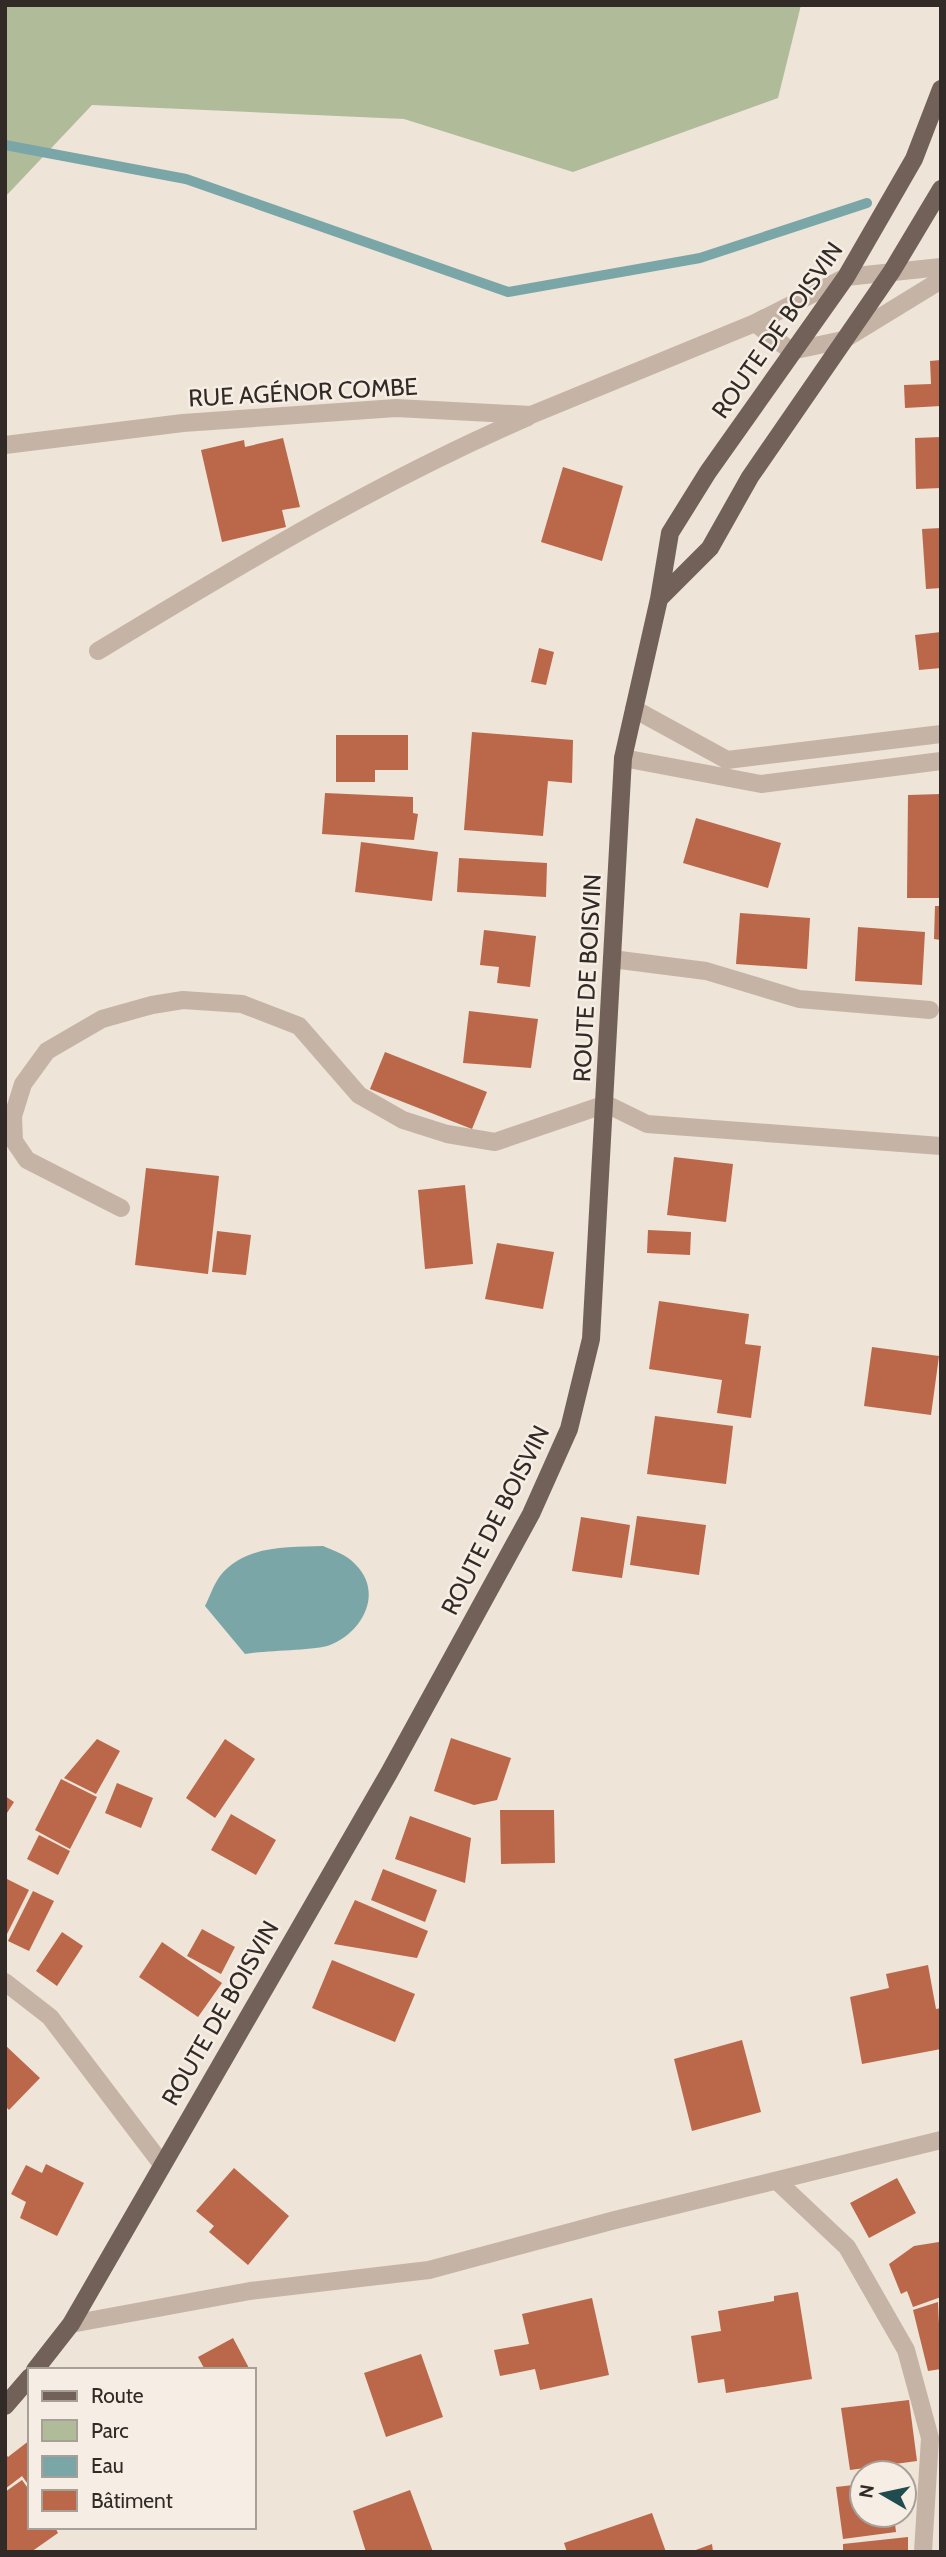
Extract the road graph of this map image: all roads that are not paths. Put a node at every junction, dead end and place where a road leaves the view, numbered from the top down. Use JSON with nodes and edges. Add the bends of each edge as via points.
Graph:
{"nodes":[{"id":1,"x":941,"y":89,"type":"edge"},
{"id":2,"x":941,"y":189,"type":"edge"},
{"id":3,"x":941,"y":267,"type":"edge"},
{"id":4,"x":892,"y":271,"type":"junction"},
{"id":5,"x":846,"y":277,"type":"junction"},
{"id":6,"x":941,"y":280,"type":"edge"},
{"id":7,"x":755,"y":323,"type":"junction"},
{"id":8,"x":843,"y":340,"type":"junction"},
{"id":9,"x":792,"y":351,"type":"junction"},
{"id":10,"x":531,"y":415,"type":"junction"},
{"id":11,"x":5,"y":445,"type":"edge"},
{"id":12,"x":659,"y":598,"type":"junction"},
{"id":13,"x":98,"y":651,"type":"dead end"},
{"id":14,"x":634,"y":709,"type":"junction"},
{"id":15,"x":941,"y":734,"type":"edge"},
{"id":16,"x":623,"y":758,"type":"junction"},
{"id":17,"x":941,"y":761,"type":"edge"},
{"id":18,"x":612,"y":959,"type":"junction"},
{"id":19,"x":930,"y":1010,"type":"dead end"},
{"id":20,"x":606,"y":1104,"type":"junction"},
{"id":21,"x":941,"y":1146,"type":"edge"},
{"id":22,"x":121,"y":1208,"type":"dead end"},
{"id":23,"x":5,"y":1982,"type":"edge"},
{"id":24,"x":941,"y":2140,"type":"edge"},
{"id":25,"x":161,"y":2163,"type":"junction"},
{"id":26,"x":778,"y":2182,"type":"junction"},
{"id":27,"x":71,"y":2324,"type":"junction"},
{"id":28,"x":37,"y":2368,"type":"edge"},
{"id":29,"x":28,"y":2379,"type":"edge"},
{"id":30,"x":5,"y":2406,"type":"edge"},
{"id":31,"x":923,"y":2552,"type":"edge"}],
"edges":[{"from":1,"to":5,"type":"main road","name":"ROUTE DE BOISVIN","via":[[915,159]]},
{"from":2,"to":4,"type":"main road"},
{"from":3,"to":4,"type":"street","name":"RUE AGÉNOR COMBE"},
{"from":4,"to":5,"type":"street","name":"RUE AGÉNOR COMBE"},
{"from":4,"to":8,"type":"main road"},
{"from":5,"to":7,"type":"street","name":"RUE AGÉNOR COMBE"},
{"from":5,"to":9,"type":"main road","name":"ROUTE DE BOISVIN"},
{"from":6,"to":8,"type":"street"},
{"from":7,"to":9,"type":"street"},
{"from":7,"to":10,"type":"street","name":"RUE AGÉNOR COMBE"},
{"from":8,"to":9,"type":"street"},
{"from":8,"to":12,"type":"main road","via":[[750,477],[710,548]]},
{"from":9,"to":12,"type":"main road","name":"ROUTE DE BOISVIN","via":[[670,533]]},
{"from":10,"to":11,"type":"street","name":"RUE AGÉNOR COMBE","via":[[396,408],[183,423]]},
{"from":10,"to":13,"type":"street","via":[[426,462]]},
{"from":12,"to":14,"type":"main road","name":"ROUTE DE BOISVIN"},
{"from":14,"to":15,"type":"street","via":[[727,760]]},
{"from":14,"to":16,"type":"main road","name":"ROUTE DE BOISVIN"},
{"from":16,"to":17,"type":"street","via":[[761,784]]},
{"from":16,"to":18,"type":"main road","name":"ROUTE DE BOISVIN"},
{"from":18,"to":19,"type":"street","via":[[706,971],[799,999]]},
{"from":18,"to":20,"type":"main road","name":"ROUTE DE BOISVIN"},
{"from":20,"to":21,"type":"street","via":[[648,1124]]},
{"from":20,"to":22,"type":"street","via":[[495,1142],[447,1134],[403,1120],[359,1095],[299,1026],[242,1004],[183,1000],[152,1005],[102,1019],[47,1051],[23,1084],[13,1116],[14,1141],[27,1160]]},
{"from":20,"to":25,"type":"main road","name":"ROUTE DE BOISVIN","via":[[591,1339],[569,1429],[531,1514],[389,1773]]},
{"from":23,"to":25,"type":"street","via":[[50,2017]]},
{"from":24,"to":26,"type":"street"},
{"from":25,"to":27,"type":"main road","name":"ROUTE DE BOISVIN"},
{"from":26,"to":27,"type":"street","via":[[429,2270],[250,2291]]},
{"from":26,"to":31,"type":"street","via":[[847,2247],[906,2350],[930,2438]]},
{"from":27,"to":28,"type":"main road","name":"ROUTE DE BOISVIN"},
{"from":29,"to":30,"type":"main road"}]}
